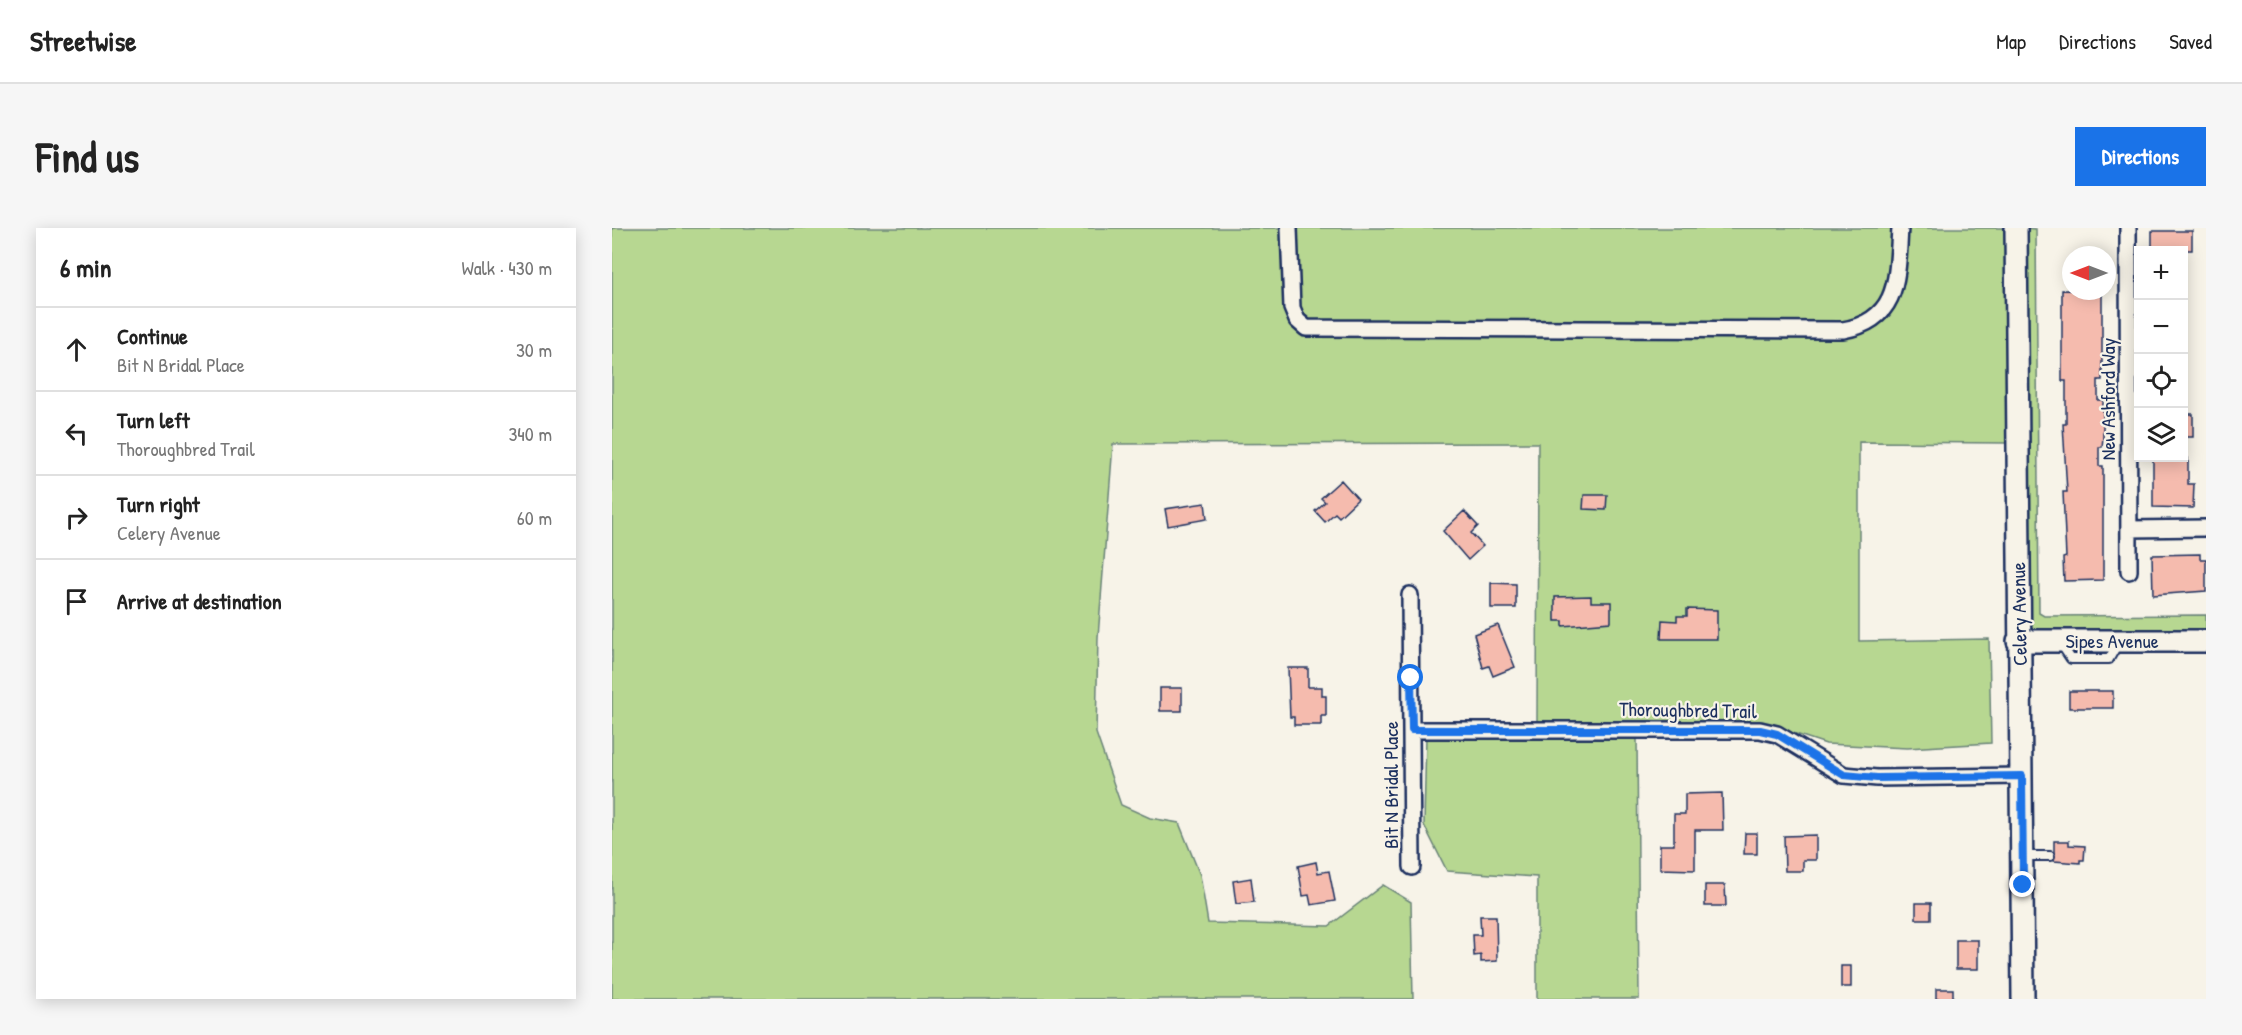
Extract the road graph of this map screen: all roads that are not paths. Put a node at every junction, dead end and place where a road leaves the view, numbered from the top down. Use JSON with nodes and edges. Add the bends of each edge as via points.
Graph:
{"nodes":[{"id":1,"x":1289,"y":228,"type":"edge"},
{"id":2,"x":1900,"y":228,"type":"edge"},
{"id":3,"x":2016,"y":228,"type":"edge"},
{"id":4,"x":2128,"y":228,"type":"edge"},
{"id":5,"x":2206,"y":528,"type":"edge"},
{"id":6,"x":2129,"y":529,"type":"junction"},
{"id":7,"x":2129,"y":571,"type":"dead end"},
{"id":8,"x":1410,"y":595,"type":"dead end"},
{"id":9,"x":2018,"y":641,"type":"junction"},
{"id":10,"x":2206,"y":641,"type":"edge"},
{"id":11,"x":1412,"y":730,"type":"junction"},
{"id":12,"x":2022,"y":776,"type":"junction"},
{"id":13,"x":2023,"y":856,"type":"junction"},
{"id":14,"x":2049,"y":856,"type":"dead end"},
{"id":15,"x":1412,"y":867,"type":"dead end"},
{"id":16,"x":2023,"y":999,"type":"edge"}],
"edges":[{"from":1,"to":2,"type":"street","via":[[1292,308],[1306,328],[1515,330],[1860,327],[1888,305],[1897,277]]},
{"from":3,"to":9,"type":"main road","name":"Celery Avenue"},
{"from":4,"to":6,"type":"street","name":"New Ashford Way"},
{"from":5,"to":6,"type":"street"},
{"from":6,"to":7,"type":"street","name":"New Ashford Way"},
{"from":8,"to":11,"type":"street","name":"Bit N Bridal Place"},
{"from":9,"to":10,"type":"main road","name":"Sipes Avenue"},
{"from":9,"to":12,"type":"main road","name":"Celery Avenue"},
{"from":11,"to":12,"type":"street","name":"Thoroughbred Trail","via":[[1760,730],[1777,734],[1844,775]]},
{"from":11,"to":15,"type":"street","name":"Bit N Bridal Place"},
{"from":12,"to":13,"type":"main road","name":"Celery Avenue"},
{"from":13,"to":14,"type":"lane"},
{"from":13,"to":16,"type":"main road","name":"Celery Avenue"}]}
